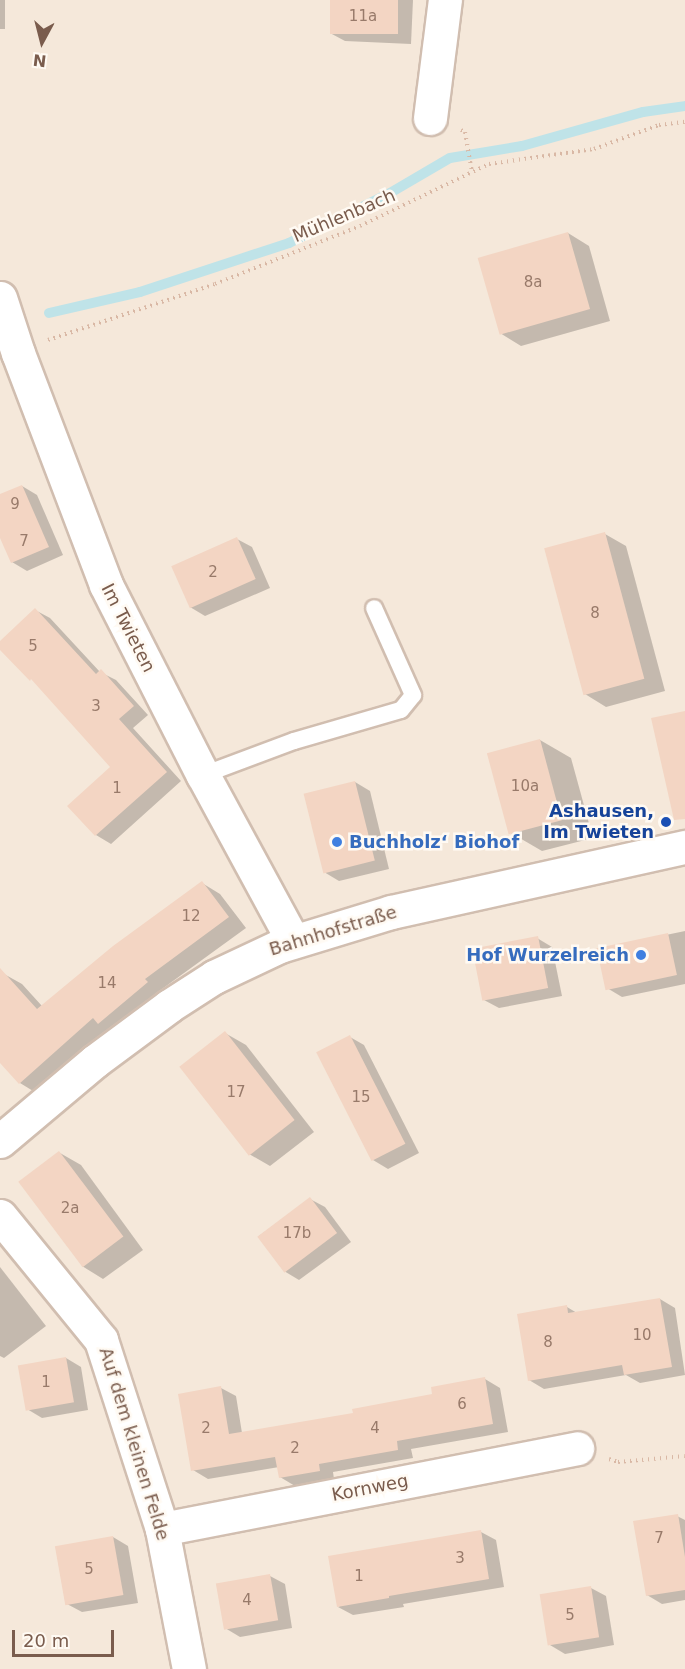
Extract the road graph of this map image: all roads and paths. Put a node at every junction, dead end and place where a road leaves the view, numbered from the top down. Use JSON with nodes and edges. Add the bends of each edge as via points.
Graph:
{"nodes":[{"id":1,"x":445,"y":0,"type":"edge"},
{"id":2,"x":429,"y":118,"type":"dead end"},
{"id":3,"x":685,"y":122,"type":"edge"},
{"id":4,"x":465,"y":132,"type":"dead end"},
{"id":5,"x":472,"y":171,"type":"junction"},
{"id":6,"x":0,"y":298,"type":"edge"},
{"id":7,"x":11,"y":346,"type":"edge"},
{"id":8,"x":374,"y":608,"type":"dead end"},
{"id":9,"x":203,"y":775,"type":"junction"},
{"id":10,"x":685,"y":847,"type":"edge"},
{"id":11,"x":293,"y":941,"type":"junction"},
{"id":12,"x":0,"y":1141,"type":"edge"},
{"id":13,"x":0,"y":1216,"type":"edge"},
{"id":14,"x":577,"y":1448,"type":"joint"},
{"id":15,"x":685,"y":1456,"type":"edge"},
{"id":16,"x":162,"y":1529,"type":"junction"},
{"id":17,"x":189,"y":1669,"type":"edge"}],
"edges":[{"from":1,"to":2,"type":"street"},
{"from":3,"to":5,"type":"path","name":"Mühlenbach","via":[[658,125],[594,149],[489,164]]},
{"from":4,"to":5,"type":"path"},
{"from":5,"to":7,"type":"path","name":"Mühlenbach","via":[[360,226],[215,284],[53,338]]},
{"from":6,"to":7,"type":"street","name":"Im Twieten"},
{"from":7,"to":9,"type":"street","name":"Im Twieten","via":[[106,585]]},
{"from":8,"to":9,"type":"lane","via":[[413,695],[401,710],[294,741]]},
{"from":9,"to":11,"type":"street","name":"Im Twieten"},
{"from":10,"to":11,"type":"street","name":"Bahnhofstraße","via":[[391,912]]},
{"from":11,"to":12,"type":"street","name":"Bahnhofstraße","via":[[214,977],[169,1006],[95,1061]]},
{"from":13,"to":16,"type":"street","name":"Auf dem kleinen Felde","via":[[101,1340]]},
{"from":14,"to":15,"type":"path","via":[[618,1462]]},
{"from":14,"to":16,"type":"street","name":"Kornweg"},
{"from":16,"to":17,"type":"street","name":"Auf dem kleinen Felde"}]}
